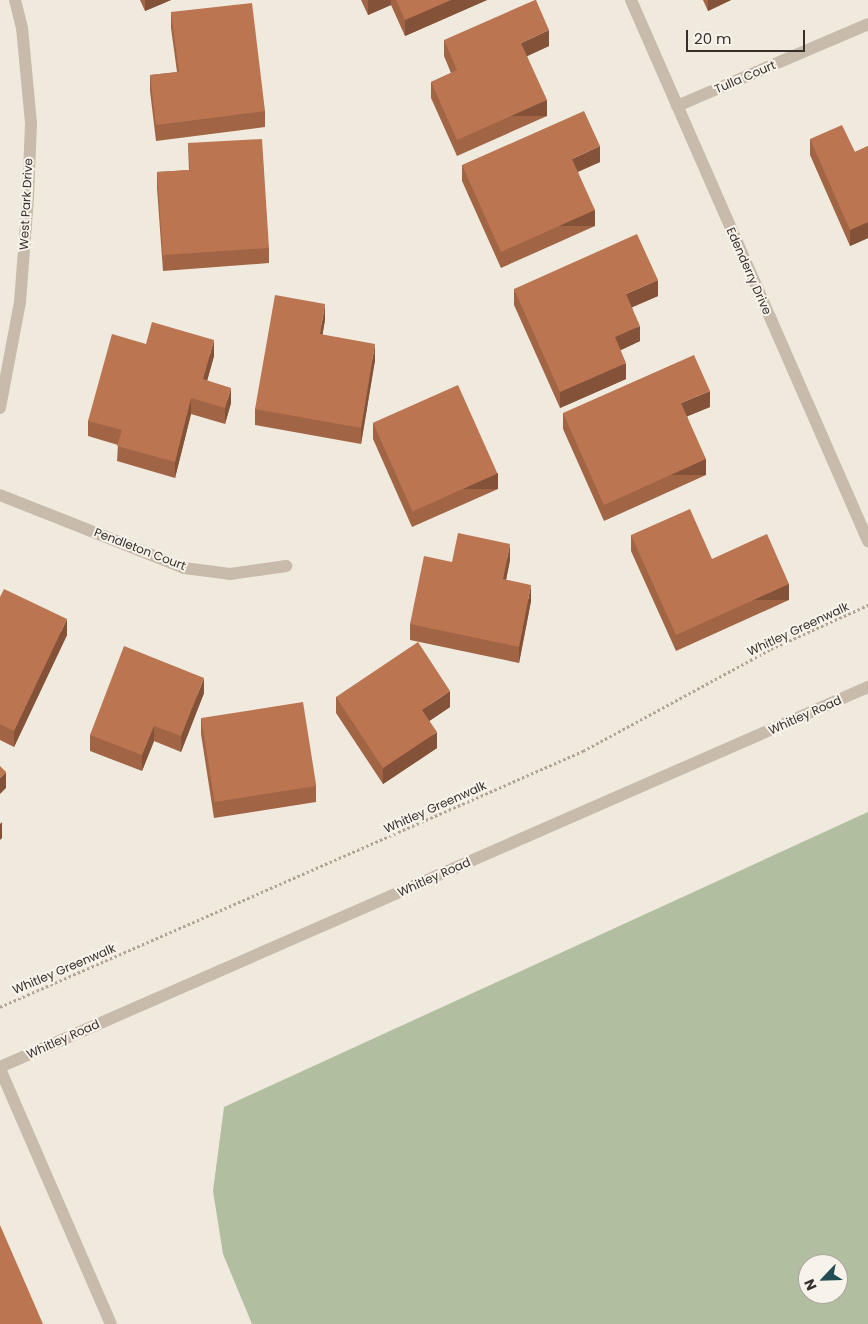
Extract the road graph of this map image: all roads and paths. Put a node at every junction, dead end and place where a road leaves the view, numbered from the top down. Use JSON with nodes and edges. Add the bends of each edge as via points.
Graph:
{"nodes":[{"id":1,"x":15,"y":0,"type":"edge"},
{"id":2,"x":631,"y":0,"type":"edge"},
{"id":3,"x":868,"y":24,"type":"edge"},
{"id":4,"x":677,"y":106,"type":"junction"},
{"id":5,"x":0,"y":408,"type":"edge"},
{"id":6,"x":0,"y":495,"type":"edge"},
{"id":7,"x":868,"y":542,"type":"edge"},
{"id":8,"x":286,"y":566,"type":"dead end"},
{"id":9,"x":868,"y":606,"type":"edge"},
{"id":10,"x":868,"y":687,"type":"edge"},
{"id":11,"x":0,"y":1007,"type":"edge"},
{"id":12,"x":0,"y":1068,"type":"edge"},
{"id":13,"x":111,"y":1324,"type":"edge"}],
"edges":[{"from":1,"to":5,"type":"street","name":"West Park Drive","via":[[22,28],[30,122],[28,188],[20,302]]},
{"from":2,"to":4,"type":"street","name":"Edenderry Drive"},
{"from":3,"to":4,"type":"street","name":"Tulla Court"},
{"from":4,"to":7,"type":"street","name":"Edenderry Drive"},
{"from":6,"to":8,"type":"street","name":"Pendleton Court","via":[[184,568],[230,574]]},
{"from":9,"to":11,"type":"path","name":"Whitley Greenwalk","via":[[771,648],[583,751]]},
{"from":10,"to":12,"type":"street","name":"Whitley Road"},
{"from":12,"to":13,"type":"street"}]}
